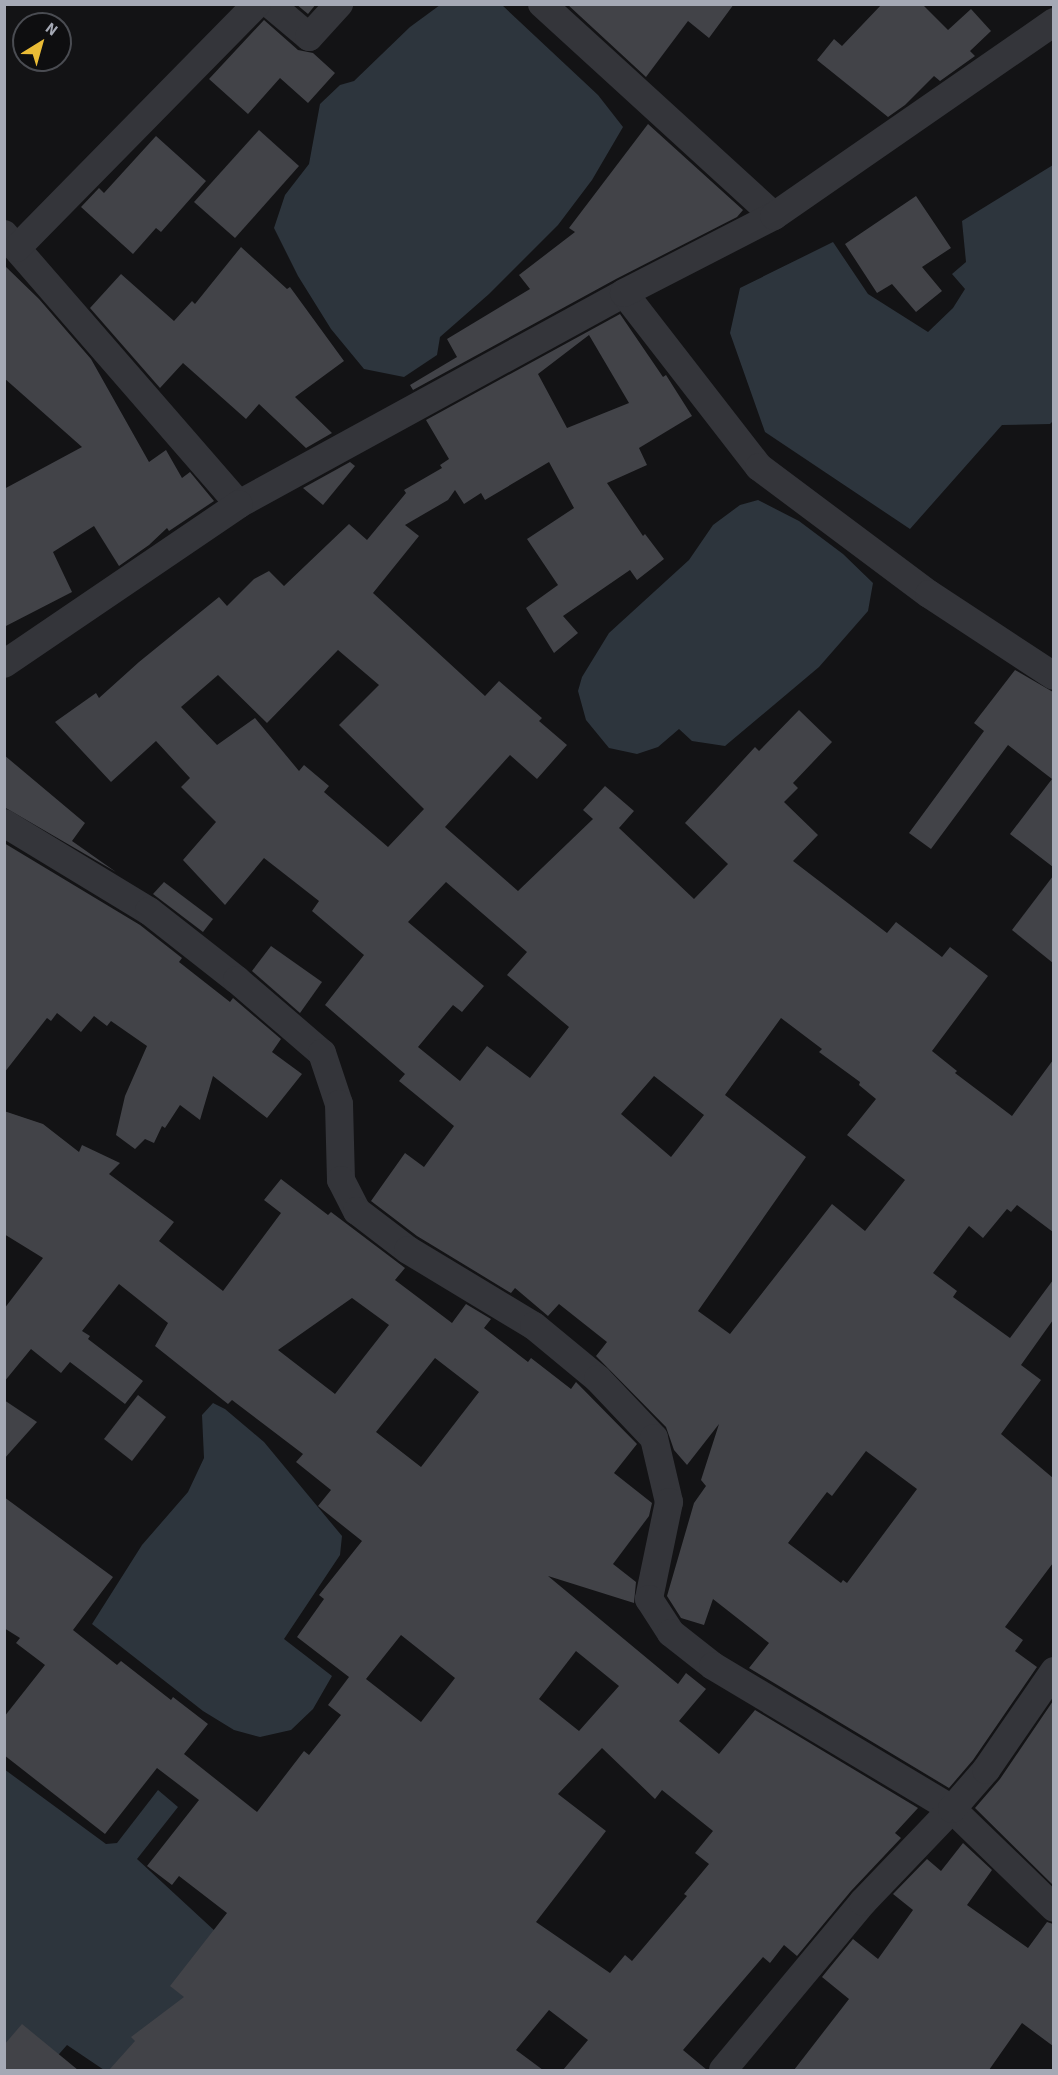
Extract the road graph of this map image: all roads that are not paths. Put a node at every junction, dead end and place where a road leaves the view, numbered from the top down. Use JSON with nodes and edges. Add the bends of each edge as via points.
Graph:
{"nodes":[{"id":1,"x":257,"y":4,"type":"edge"},
{"id":2,"x":270,"y":4,"type":"edge"},
{"id":3,"x":339,"y":4,"type":"edge"},
{"id":4,"x":542,"y":4,"type":"edge"},
{"id":5,"x":1053,"y":22,"type":"edge"},
{"id":6,"x":774,"y":216,"type":"junction"},
{"id":7,"x":11,"y":241,"type":"edge"},
{"id":8,"x":624,"y":293,"type":"junction"},
{"id":9,"x":239,"y":504,"type":"junction"},
{"id":10,"x":4,"y":664,"type":"edge"},
{"id":11,"x":1053,"y":676,"type":"edge"},
{"id":12,"x":4,"y":822,"type":"edge"},
{"id":13,"x":1053,"y":1671,"type":"edge"},
{"id":14,"x":952,"y":1809,"type":"junction"},
{"id":15,"x":1053,"y":1908,"type":"edge"},
{"id":16,"x":723,"y":2070,"type":"edge"}],
"edges":[{"from":1,"to":7,"type":"street"},
{"from":2,"to":3,"type":"street","via":[[309,37]]},
{"from":4,"to":6,"type":"street"},
{"from":5,"to":6,"type":"street"},
{"from":6,"to":8,"type":"street"},
{"from":7,"to":9,"type":"street"},
{"from":8,"to":9,"type":"street"},
{"from":8,"to":11,"type":"street","via":[[759,467],[929,594]]},
{"from":9,"to":10,"type":"street"},
{"from":12,"to":14,"type":"street","via":[[149,910],[322,1053],[339,1104],[341,1180],[357,1211],[408,1250],[534,1326],[598,1379],[654,1438],[669,1502],[649,1599],[671,1633],[713,1666]]},
{"from":13,"to":14,"type":"street","via":[[986,1770]]},
{"from":14,"to":15,"type":"street"},
{"from":14,"to":16,"type":"street","via":[[863,1902]]}]}
